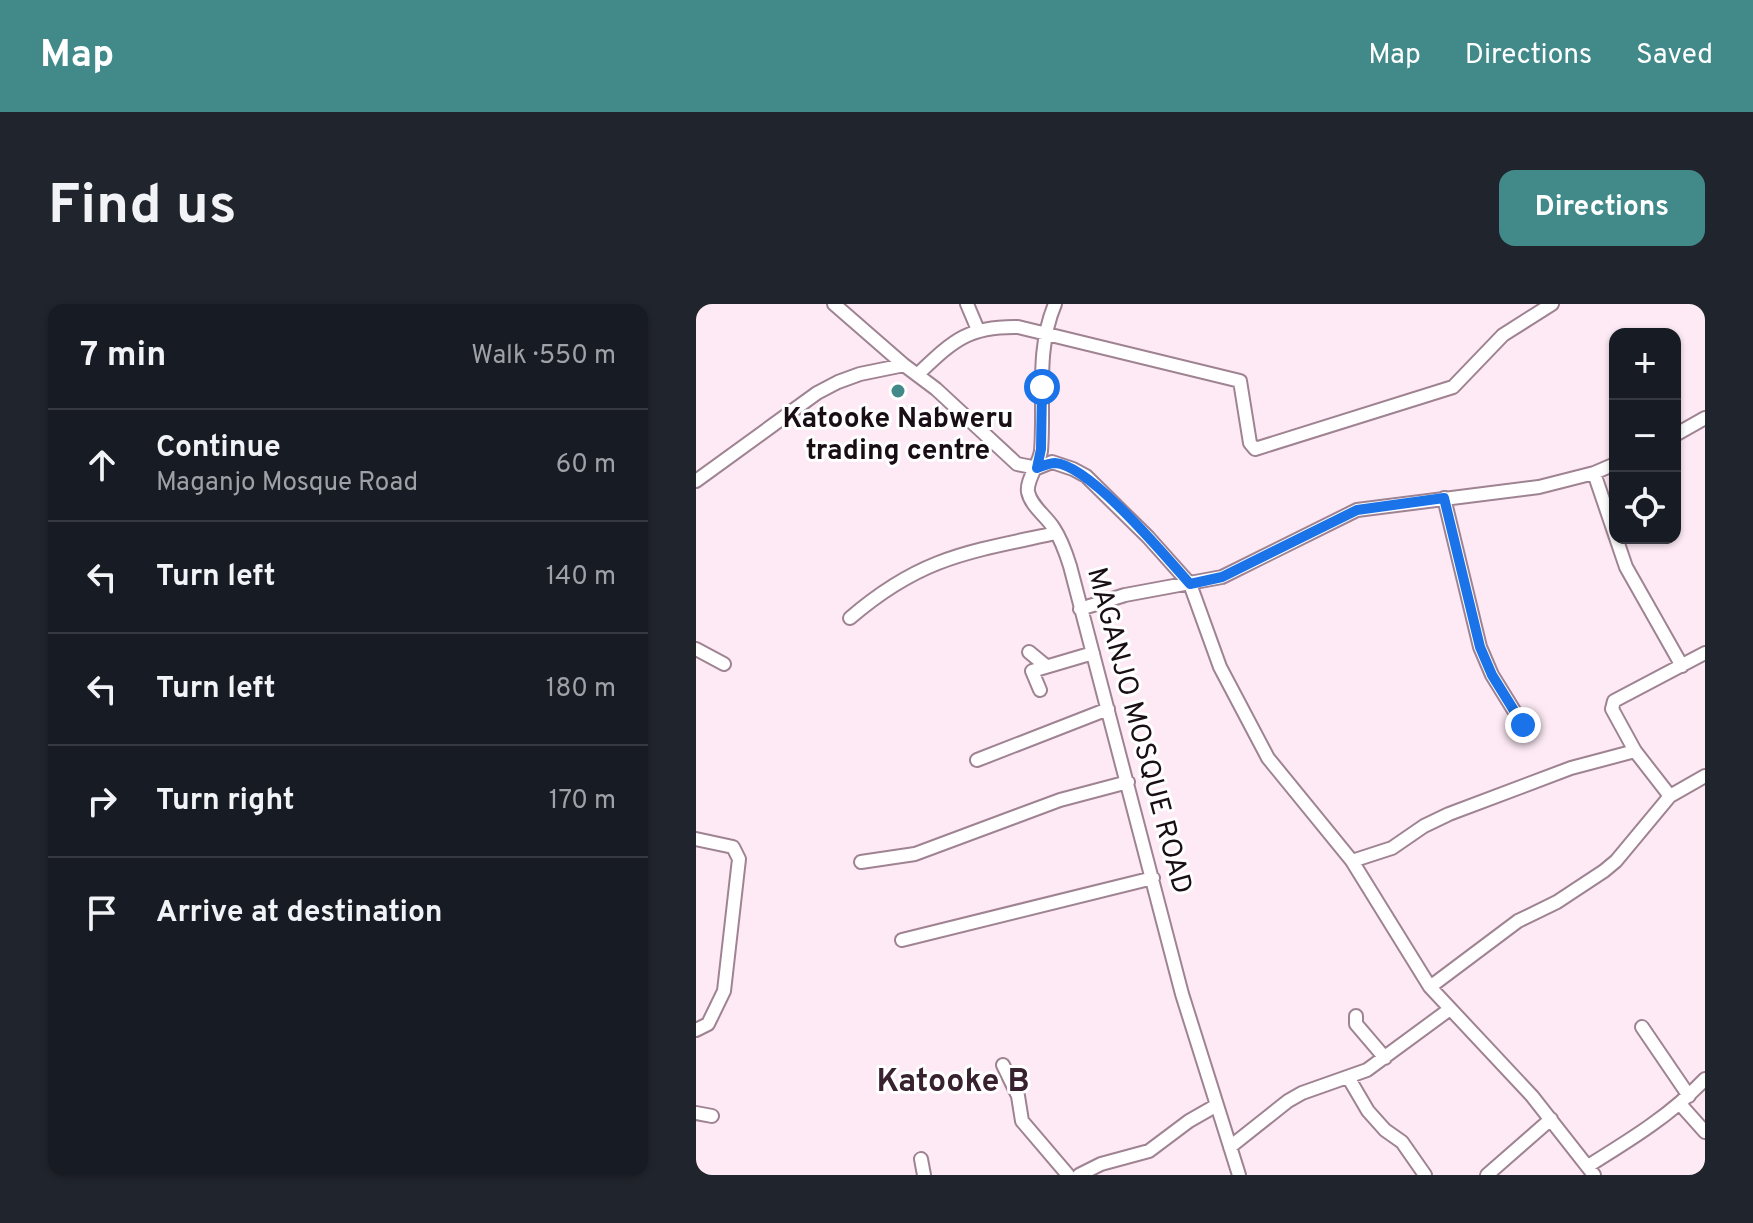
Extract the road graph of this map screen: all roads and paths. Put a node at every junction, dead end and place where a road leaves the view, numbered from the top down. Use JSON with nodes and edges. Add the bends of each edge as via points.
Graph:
{"nodes":[{"id":1,"x":834,"y":304,"type":"edge"},
{"id":2,"x":967,"y":304,"type":"edge"},
{"id":3,"x":1055,"y":304,"type":"edge"},
{"id":4,"x":1552,"y":304,"type":"edge"},
{"id":5,"x":978,"y":330,"type":"junction"},
{"id":6,"x":1046,"y":335,"type":"junction"},
{"id":7,"x":904,"y":365,"type":"junction"},
{"id":8,"x":917,"y":375,"type":"junction"},
{"id":9,"x":1705,"y":418,"type":"edge"},
{"id":10,"x":1681,"y":432,"type":"edge"},
{"id":11,"x":1609,"y":467,"type":"edge"},
{"id":12,"x":1037,"y":468,"type":"junction"},
{"id":13,"x":1594,"y":473,"type":"junction"},
{"id":14,"x":696,"y":481,"type":"edge"},
{"id":15,"x":1444,"y":498,"type":"junction"},
{"id":16,"x":1056,"y":533,"type":"junction"},
{"id":17,"x":1190,"y":584,"type":"junction"},
{"id":18,"x":1080,"y":609,"type":"junction"},
{"id":19,"x":850,"y":618,"type":"dead end"},
{"id":20,"x":696,"y":649,"type":"edge"},
{"id":21,"x":1029,"y":652,"type":"dead end"},
{"id":22,"x":1093,"y":653,"type":"junction"},
{"id":23,"x":1705,"y":653,"type":"edge"},
{"id":24,"x":724,"y":664,"type":"dead end"},
{"id":25,"x":1046,"y":666,"type":"junction"},
{"id":26,"x":1682,"y":666,"type":"junction"},
{"id":27,"x":1040,"y":690,"type":"dead end"},
{"id":28,"x":1108,"y":709,"type":"junction"},
{"id":29,"x":1523,"y":725,"type":"dead end"},
{"id":30,"x":1635,"y":751,"type":"junction"},
{"id":31,"x":977,"y":760,"type":"dead end"},
{"id":32,"x":1705,"y":776,"type":"edge"},
{"id":33,"x":1128,"y":782,"type":"junction"},
{"id":34,"x":1670,"y":796,"type":"junction"},
{"id":35,"x":696,"y":839,"type":"edge"},
{"id":36,"x":1352,"y":861,"type":"junction"},
{"id":37,"x":861,"y":862,"type":"dead end"},
{"id":38,"x":1153,"y":878,"type":"junction"},
{"id":39,"x":902,"y":940,"type":"dead end"},
{"id":40,"x":1430,"y":987,"type":"junction"},
{"id":41,"x":1450,"y":1009,"type":"junction"},
{"id":42,"x":1356,"y":1016,"type":"dead end"},
{"id":43,"x":1642,"y":1027,"type":"dead end"},
{"id":44,"x":696,"y":1030,"type":"edge"},
{"id":45,"x":1385,"y":1058,"type":"junction"},
{"id":46,"x":1003,"y":1065,"type":"dead end"},
{"id":47,"x":1348,"y":1077,"type":"junction"},
{"id":48,"x":1705,"y":1079,"type":"edge"},
{"id":49,"x":1685,"y":1100,"type":"junction"},
{"id":50,"x":1217,"y":1105,"type":"junction"},
{"id":51,"x":696,"y":1113,"type":"edge"},
{"id":52,"x":712,"y":1116,"type":"dead end"},
{"id":53,"x":1551,"y":1119,"type":"junction"},
{"id":54,"x":1705,"y":1132,"type":"edge"},
{"id":55,"x":1230,"y":1147,"type":"junction"},
{"id":56,"x":921,"y":1159,"type":"dead end"},
{"id":57,"x":1591,"y":1170,"type":"edge"},
{"id":58,"x":924,"y":1175,"type":"edge"},
{"id":59,"x":1068,"y":1175,"type":"edge"},
{"id":60,"x":1079,"y":1175,"type":"edge"},
{"id":61,"x":1239,"y":1175,"type":"edge"},
{"id":62,"x":1425,"y":1175,"type":"edge"},
{"id":63,"x":1487,"y":1175,"type":"edge"}],
"edges":[{"from":1,"to":7,"type":"street"},
{"from":2,"to":5,"type":"street"},
{"from":3,"to":6,"type":"street","name":"MAGANJO MOSQUE ROAD"},
{"from":4,"to":6,"type":"street","via":[[1503,335],[1453,387],[1255,449],[1240,381]]},
{"from":5,"to":6,"type":"street","via":[[1018,327]]},
{"from":5,"to":8,"type":"street","via":[[950,344]]},
{"from":6,"to":12,"type":"street","name":"MAGANJO MOSQUE ROAD"},
{"from":7,"to":8,"type":"street"},
{"from":7,"to":14,"type":"street","via":[[838,382],[817,393]]},
{"from":8,"to":12,"type":"street","via":[[1017,464]]},
{"from":9,"to":10,"type":"street"},
{"from":11,"to":13,"type":"street"},
{"from":12,"to":16,"type":"street","name":"MAGANJO MOSQUE ROAD","via":[[1028,491]]},
{"from":12,"to":17,"type":"street","via":[[1052,462],[1086,476]]},
{"from":13,"to":15,"type":"street","via":[[1539,487]]},
{"from":13,"to":26,"type":"street","via":[[1626,567]]},
{"from":15,"to":17,"type":"street","via":[[1357,510],[1222,577]]},
{"from":15,"to":29,"type":"street","via":[[1480,647]]},
{"from":16,"to":18,"type":"street","name":"MAGANJO MOSQUE ROAD"},
{"from":16,"to":19,"type":"street","via":[[939,561],[897,581]]},
{"from":17,"to":18,"type":"street"},
{"from":17,"to":36,"type":"street","via":[[1220,667],[1259,744]]},
{"from":18,"to":22,"type":"street","name":"MAGANJO MOSQUE ROAD"},
{"from":20,"to":24,"type":"street"},
{"from":21,"to":25,"type":"street"},
{"from":22,"to":25,"type":"street"},
{"from":22,"to":28,"type":"street","name":"MAGANJO MOSQUE ROAD"},
{"from":23,"to":26,"type":"street"},
{"from":25,"to":27,"type":"street","via":[[1032,671]]},
{"from":26,"to":30,"type":"street","via":[[1612,704]]},
{"from":28,"to":31,"type":"street"},
{"from":28,"to":33,"type":"street","name":"MAGANJO MOSQUE ROAD"},
{"from":30,"to":34,"type":"street"},
{"from":30,"to":36,"type":"street","via":[[1571,768],[1449,814],[1392,848]]},
{"from":32,"to":34,"type":"street"},
{"from":33,"to":37,"type":"street","via":[[1060,800],[915,854]]},
{"from":33,"to":38,"type":"street","name":"MAGANJO MOSQUE ROAD"},
{"from":34,"to":40,"type":"street","via":[[1612,865],[1518,921]]},
{"from":35,"to":44,"type":"street","via":[[733,847],[739,859],[724,991],[708,1024]]},
{"from":36,"to":40,"type":"street"},
{"from":38,"to":39,"type":"street"},
{"from":38,"to":50,"type":"street","name":"MAGANJO MOSQUE ROAD"},
{"from":40,"to":41,"type":"street"},
{"from":41,"to":45,"type":"street"},
{"from":41,"to":53,"type":"street"},
{"from":42,"to":45,"type":"street","via":[[1356,1024]]},
{"from":43,"to":49,"type":"street"},
{"from":45,"to":47,"type":"street"},
{"from":46,"to":59,"type":"street","via":[[1018,1096],[1022,1121]]},
{"from":47,"to":55,"type":"street","via":[[1302,1093]]},
{"from":47,"to":62,"type":"street","via":[[1368,1111],[1402,1142]]},
{"from":48,"to":49,"type":"street"},
{"from":49,"to":54,"type":"street"},
{"from":49,"to":57,"type":"street"},
{"from":50,"to":55,"type":"street","name":"MAGANJO MOSQUE ROAD"},
{"from":50,"to":60,"type":"street","via":[[1149,1151]]},
{"from":51,"to":52,"type":"street"},
{"from":53,"to":57,"type":"street"},
{"from":53,"to":63,"type":"street"},
{"from":55,"to":61,"type":"street","name":"MAGANJO MOSQUE ROAD"},
{"from":56,"to":58,"type":"street"}]}
